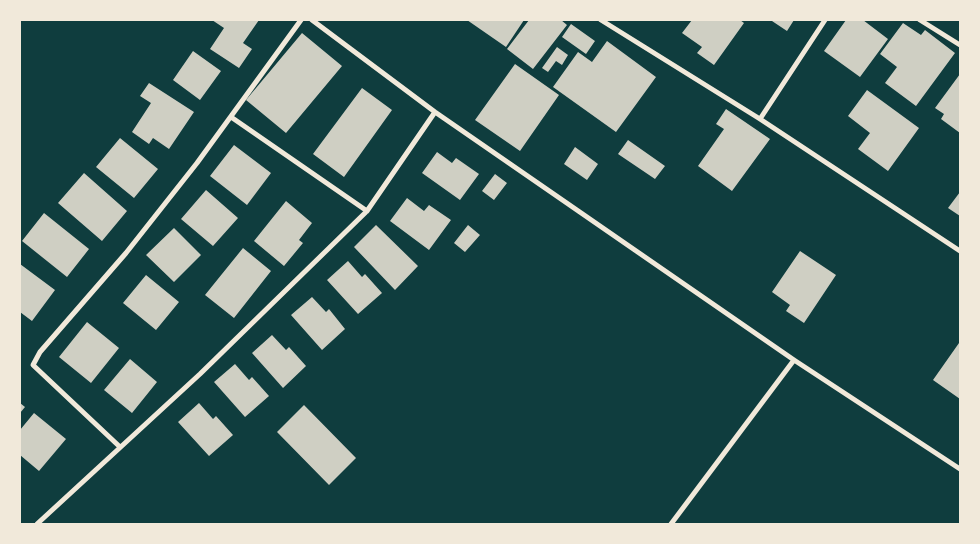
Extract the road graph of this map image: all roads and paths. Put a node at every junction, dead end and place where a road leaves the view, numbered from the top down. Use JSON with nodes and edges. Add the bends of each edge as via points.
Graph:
{"nodes":[{"id":1,"x":301,"y":20,"type":"edge"},
{"id":2,"x":312,"y":20,"type":"edge"},
{"id":3,"x":600,"y":20,"type":"edge"},
{"id":4,"x":825,"y":20,"type":"edge"},
{"id":5,"x":920,"y":20,"type":"edge"},
{"id":6,"x":960,"y":45,"type":"edge"},
{"id":7,"x":435,"y":112,"type":"junction"},
{"id":8,"x":231,"y":117,"type":"junction"},
{"id":9,"x":760,"y":119,"type":"junction"},
{"id":10,"x":367,"y":212,"type":"junction"},
{"id":11,"x":960,"y":251,"type":"edge"},
{"id":12,"x":794,"y":360,"type":"junction"},
{"id":13,"x":120,"y":447,"type":"junction"},
{"id":14,"x":960,"y":469,"type":"edge"},
{"id":15,"x":37,"y":524,"type":"edge"},
{"id":16,"x":672,"y":524,"type":"edge"}],
"edges":[{"from":1,"to":8,"type":"street"},
{"from":2,"to":7,"type":"street"},
{"from":3,"to":9,"type":"street"},
{"from":4,"to":9,"type":"street"},
{"from":5,"to":6,"type":"street"},
{"from":7,"to":10,"type":"street"},
{"from":7,"to":12,"type":"street"},
{"from":8,"to":10,"type":"street"},
{"from":8,"to":13,"type":"street","via":[[126,253],[40,352],[34,365]]},
{"from":9,"to":11,"type":"street"},
{"from":10,"to":13,"type":"street","via":[[207,368]]},
{"from":12,"to":14,"type":"street"},
{"from":12,"to":16,"type":"street"},
{"from":13,"to":15,"type":"street"}]}
